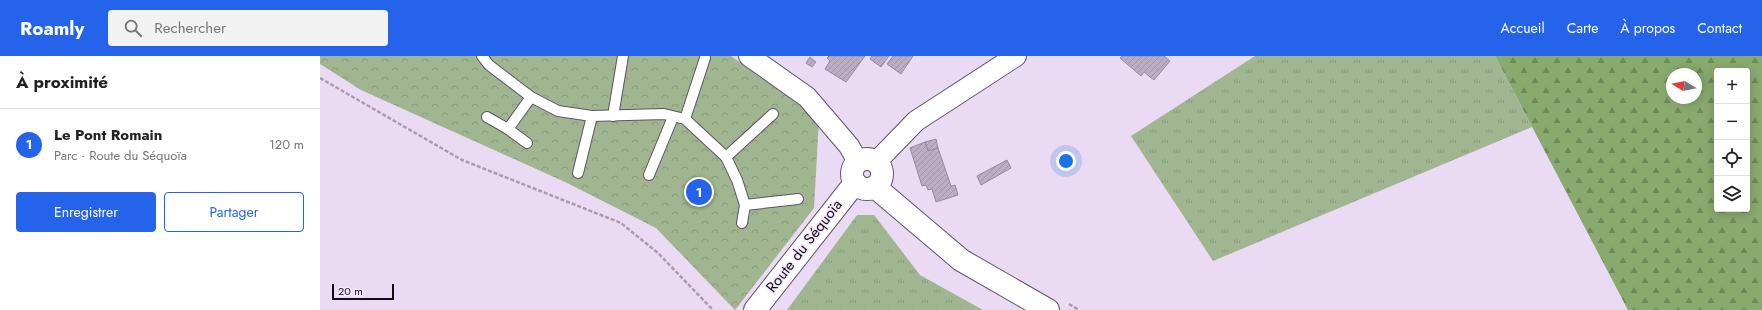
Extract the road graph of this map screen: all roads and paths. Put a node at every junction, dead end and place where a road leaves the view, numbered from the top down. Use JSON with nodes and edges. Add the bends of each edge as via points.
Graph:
{"nodes":[{"id":1,"x":482,"y":56,"type":"edge"},
{"id":2,"x":623,"y":56,"type":"edge"},
{"id":3,"x":749,"y":56,"type":"edge"},
{"id":4,"x":1016,"y":56,"type":"edge"},
{"id":5,"x":705,"y":58,"type":"dead end"},
{"id":6,"x":320,"y":78,"type":"edge"},
{"id":7,"x":531,"y":97,"type":"junction"},
{"id":8,"x":773,"y":114,"type":"dead end"},
{"id":9,"x":592,"y":116,"type":"junction"},
{"id":10,"x":613,"y":116,"type":"junction"},
{"id":11,"x":673,"y":117,"type":"junction"},
{"id":12,"x":487,"y":118,"type":"dead end"},
{"id":13,"x":685,"y":119,"type":"junction"},
{"id":14,"x":508,"y":129,"type":"junction"},
{"id":15,"x":527,"y":143,"type":"dead end"},
{"id":16,"x":726,"y":157,"type":"junction"},
{"id":17,"x":868,"y":162,"type":"junction"},
{"id":18,"x":578,"y":173,"type":"dead end"},
{"id":19,"x":648,"y":175,"type":"dead end"},
{"id":20,"x":865,"y":185,"type":"junction"},
{"id":21,"x":798,"y":199,"type":"dead end"},
{"id":22,"x":745,"y":205,"type":"junction"},
{"id":23,"x":742,"y":222,"type":"dead end"},
{"id":24,"x":712,"y":310,"type":"edge"},
{"id":25,"x":755,"y":310,"type":"edge"},
{"id":26,"x":1048,"y":310,"type":"edge"}],
"edges":[{"from":1,"to":7,"type":"lane","via":[[489,65]]},
{"from":2,"to":10,"type":"lane"},
{"from":3,"to":17,"type":"street","via":[[807,97],[849,146]]},
{"from":4,"to":17,"type":"street","via":[[916,121],[882,156]]},
{"from":5,"to":13,"type":"lane"},
{"from":6,"to":24,"type":"path","via":[[462,160],[620,223],[658,253]]},
{"from":7,"to":9,"type":"lane","via":[[558,111]]},
{"from":7,"to":14,"type":"lane"},
{"from":8,"to":16,"type":"lane"},
{"from":9,"to":10,"type":"lane"},
{"from":9,"to":18,"type":"lane"},
{"from":10,"to":11,"type":"lane","via":[[664,114]]},
{"from":11,"to":13,"type":"lane"},
{"from":11,"to":19,"type":"lane"},
{"from":12,"to":14,"type":"lane"},
{"from":13,"to":16,"type":"lane"},
{"from":14,"to":15,"type":"lane"},
{"from":16,"to":22,"type":"lane"},
{"from":17,"to":20,"type":"street","name":"Route du Séquoïa","via":[[882,173],[882,179]]},
{"from":20,"to":25,"type":"street","name":"Route du Séquoïa"},
{"from":20,"to":26,"type":"street","via":[[961,260]]},
{"from":21,"to":22,"type":"lane"},
{"from":22,"to":23,"type":"lane"}]}
